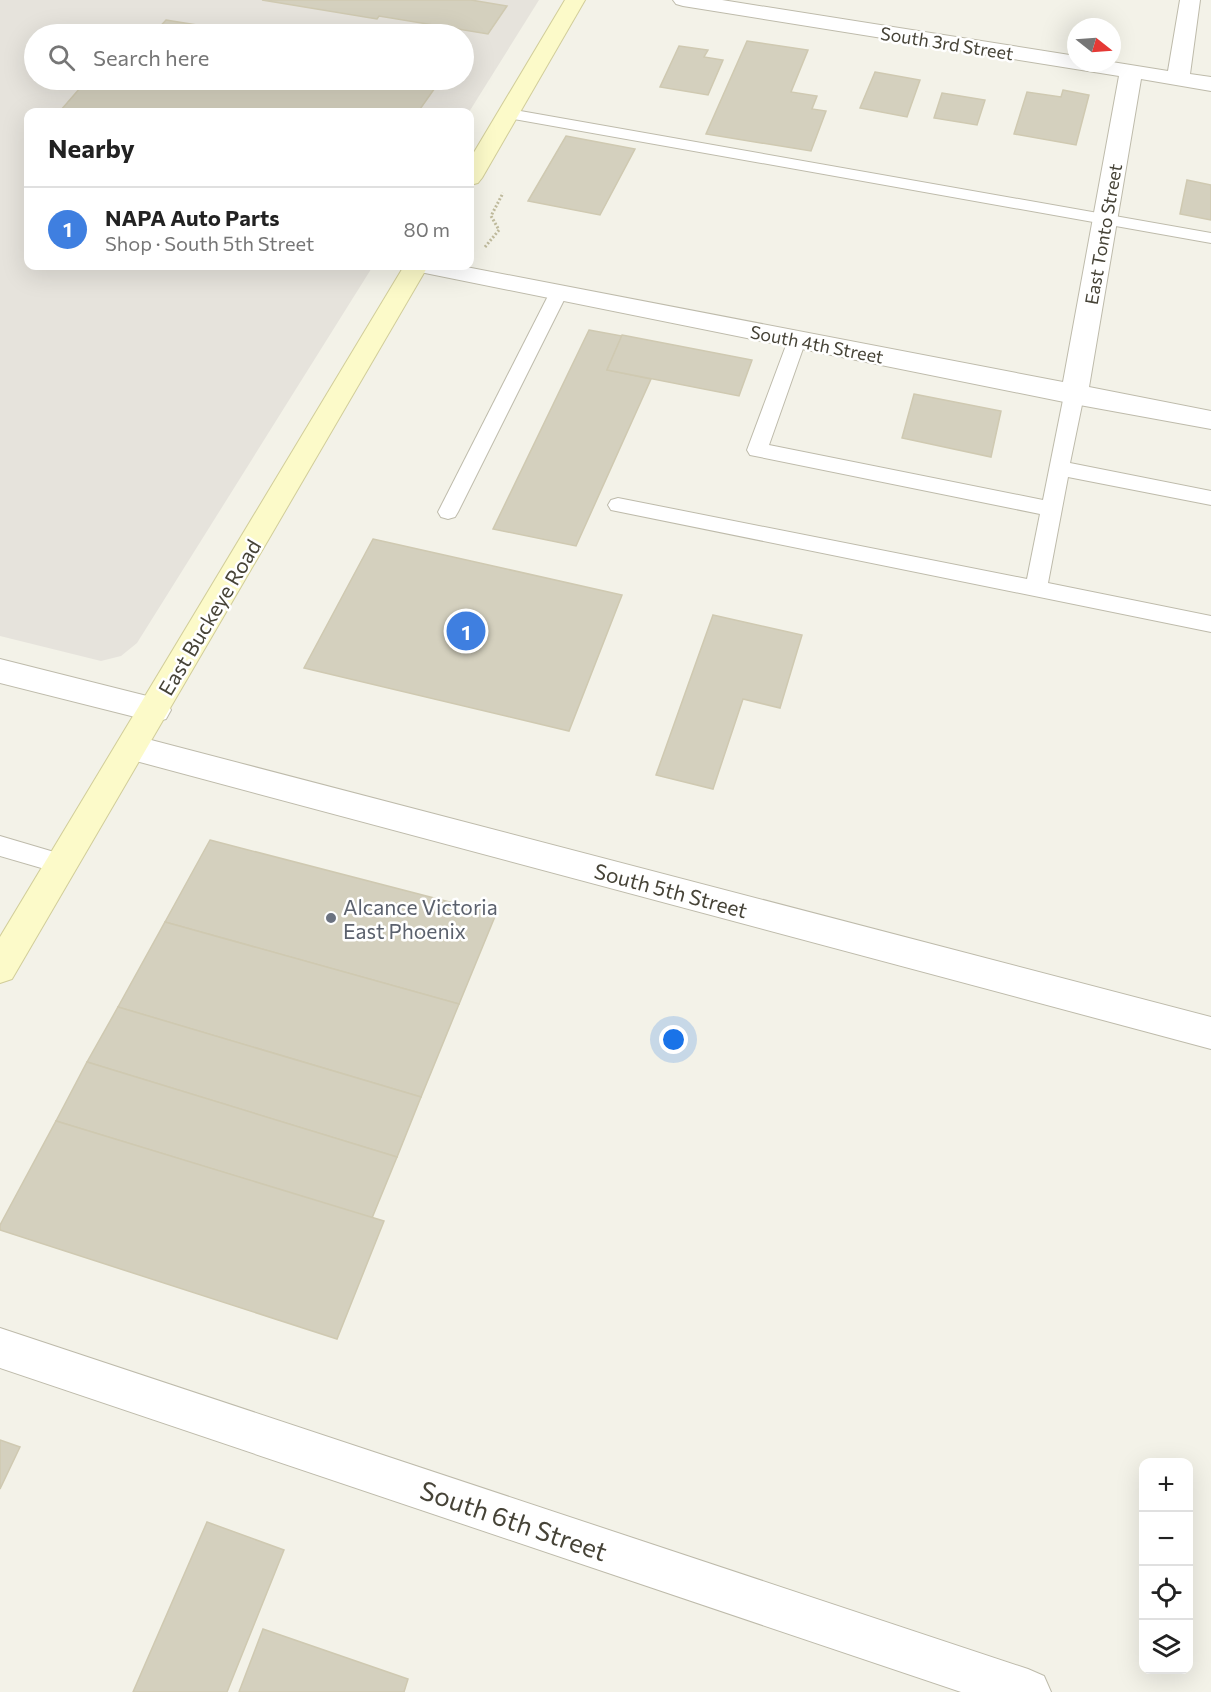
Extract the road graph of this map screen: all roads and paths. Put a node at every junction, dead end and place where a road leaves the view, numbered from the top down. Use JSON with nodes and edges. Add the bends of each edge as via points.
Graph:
{"nodes":[{"id":1,"x":575,"y":0,"type":"edge"},
{"id":2,"x":683,"y":0,"type":"edge"},
{"id":3,"x":1190,"y":0,"type":"edge"},
{"id":4,"x":1131,"y":72,"type":"junction"},
{"id":5,"x":1178,"y":79,"type":"junction"},
{"id":6,"x":1211,"y":84,"type":"edge"},
{"id":7,"x":508,"y":114,"type":"junction"},
{"id":8,"x":474,"y":171,"type":"edge"},
{"id":9,"x":1105,"y":219,"type":"junction"},
{"id":10,"x":1211,"y":238,"type":"edge"},
{"id":11,"x":414,"y":270,"type":"edge"},
{"id":12,"x":445,"y":270,"type":"edge"},
{"id":13,"x":560,"y":292,"type":"junction"},
{"id":14,"x":797,"y":340,"type":"junction"},
{"id":15,"x":1074,"y":395,"type":"junction"},
{"id":16,"x":1211,"y":420,"type":"edge"},
{"id":17,"x":1060,"y":468,"type":"junction"},
{"id":18,"x":1211,"y":498,"type":"edge"},
{"id":19,"x":618,"y":505,"type":"dead end"},
{"id":20,"x":1052,"y":509,"type":"junction"},
{"id":21,"x":448,"y":512,"type":"dead end"},
{"id":22,"x":1036,"y":588,"type":"junction"},
{"id":23,"x":1211,"y":624,"type":"edge"},
{"id":24,"x":0,"y":671,"type":"edge"},
{"id":25,"x":155,"y":710,"type":"junction"},
{"id":26,"x":132,"y":748,"type":"junction"},
{"id":27,"x":0,"y":846,"type":"edge"},
{"id":28,"x":62,"y":864,"type":"junction"},
{"id":29,"x":0,"y":968,"type":"edge"},
{"id":30,"x":1211,"y":1033,"type":"edge"},
{"id":31,"x":0,"y":1348,"type":"edge"},
{"id":32,"x":1028,"y":1692,"type":"edge"}],
"edges":[{"from":1,"to":7,"type":"main road"},
{"from":2,"to":4,"type":"street","name":"South 3rd Street"},
{"from":3,"to":5,"type":"street"},
{"from":4,"to":5,"type":"street","name":"South 3rd Street"},
{"from":4,"to":9,"type":"street","name":"East Tonto Street"},
{"from":5,"to":6,"type":"street","name":"South 3rd Street"},
{"from":7,"to":8,"type":"main road"},
{"from":7,"to":9,"type":"lane"},
{"from":9,"to":10,"type":"lane"},
{"from":9,"to":15,"type":"street","name":"East Tonto Street"},
{"from":11,"to":25,"type":"main road","name":"East Buckeye Road"},
{"from":12,"to":13,"type":"street","name":"South 4th Street"},
{"from":13,"to":14,"type":"street","name":"South 4th Street"},
{"from":13,"to":21,"type":"lane"},
{"from":14,"to":15,"type":"street","name":"South 4th Street"},
{"from":14,"to":20,"type":"lane","via":[[757,450]]},
{"from":15,"to":16,"type":"street","name":"South 4th Street"},
{"from":15,"to":17,"type":"lane"},
{"from":17,"to":18,"type":"lane"},
{"from":17,"to":20,"type":"lane"},
{"from":19,"to":22,"type":"lane"},
{"from":20,"to":22,"type":"lane"},
{"from":22,"to":23,"type":"lane"},
{"from":24,"to":25,"type":"street"},
{"from":25,"to":26,"type":"main road","name":"East Buckeye Road"},
{"from":26,"to":28,"type":"main road","name":"East Buckeye Road"},
{"from":26,"to":30,"type":"street","name":"South 5th Street"},
{"from":27,"to":28,"type":"lane"},
{"from":28,"to":29,"type":"main road","name":"East Buckeye Road"},
{"from":31,"to":32,"type":"street","name":"South 6th Street"}]}
